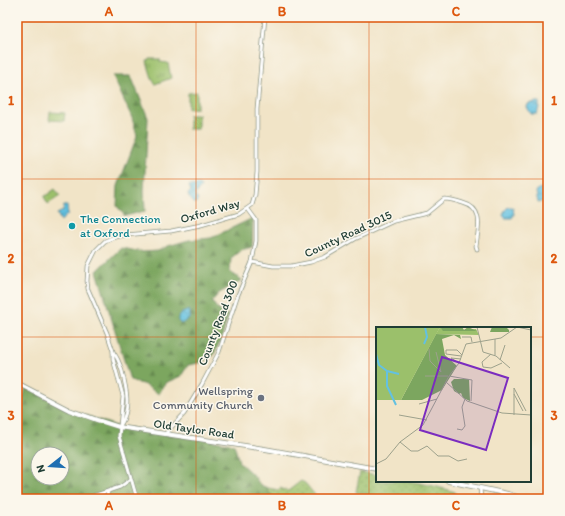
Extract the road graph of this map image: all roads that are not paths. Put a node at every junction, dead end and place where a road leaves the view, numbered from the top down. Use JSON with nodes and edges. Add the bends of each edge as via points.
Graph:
{"nodes":[{"id":1,"x":265,"y":17,"type":"edge"},
{"id":2,"x":248,"y":209,"type":"junction"},
{"id":3,"x":477,"y":249,"type":"dead end"},
{"id":4,"x":252,"y":262,"type":"junction"},
{"id":5,"x":113,"y":351,"type":"junction"},
{"id":6,"x":17,"y":383,"type":"edge"},
{"id":7,"x":119,"y":427,"type":"junction"},
{"id":8,"x":165,"y":434,"type":"junction"},
{"id":9,"x":376,"y":469,"type":"edge"},
{"id":10,"x":131,"y":479,"type":"junction"},
{"id":11,"x":453,"y":482,"type":"edge"},
{"id":12,"x":480,"y":488,"type":"junction"},
{"id":13,"x":108,"y":492,"type":"junction"},
{"id":14,"x":84,"y":499,"type":"edge"},
{"id":15,"x":106,"y":499,"type":"edge"},
{"id":16,"x":137,"y":499,"type":"edge"},
{"id":17,"x":481,"y":499,"type":"edge"},
{"id":18,"x":524,"y":499,"type":"edge"}],
"edges":[{"from":1,"to":2,"type":"street","name":"Oxford Way","via":[[257,109],[255,195]]},
{"from":2,"to":4,"type":"street","name":"County Road 300","via":[[256,220]]},
{"from":2,"to":5,"type":"street","name":"Oxford Way","via":[[234,216],[187,228],[112,238],[96,250],[88,266],[88,289]]},
{"from":3,"to":4,"type":"street","name":"County Road 3015","via":[[477,212],[466,204],[444,199],[427,213],[394,221],[311,262],[273,266]]},
{"from":4,"to":8,"type":"street","name":"County Road 300","via":[[237,297],[219,352],[184,414]]},
{"from":5,"to":7,"type":"street","name":"Oxford Way","via":[[123,396]]},
{"from":5,"to":7,"type":"street","name":"Oxford Way","via":[[118,357],[128,393],[124,419]]},
{"from":6,"to":7,"type":"street","name":"Old Taylor Road","via":[[69,410]]},
{"from":7,"to":8,"type":"street","name":"Old Taylor Road"},
{"from":7,"to":10,"type":"street","via":[[119,436]]},
{"from":8,"to":9,"type":"street","name":"Old Taylor Road"},
{"from":10,"to":13,"type":"street"},
{"from":10,"to":16,"type":"street"},
{"from":11,"to":12,"type":"street"},
{"from":12,"to":17,"type":"street"},
{"from":12,"to":18,"type":"street"},
{"from":13,"to":14,"type":"street"},
{"from":13,"to":15,"type":"street"}]}
